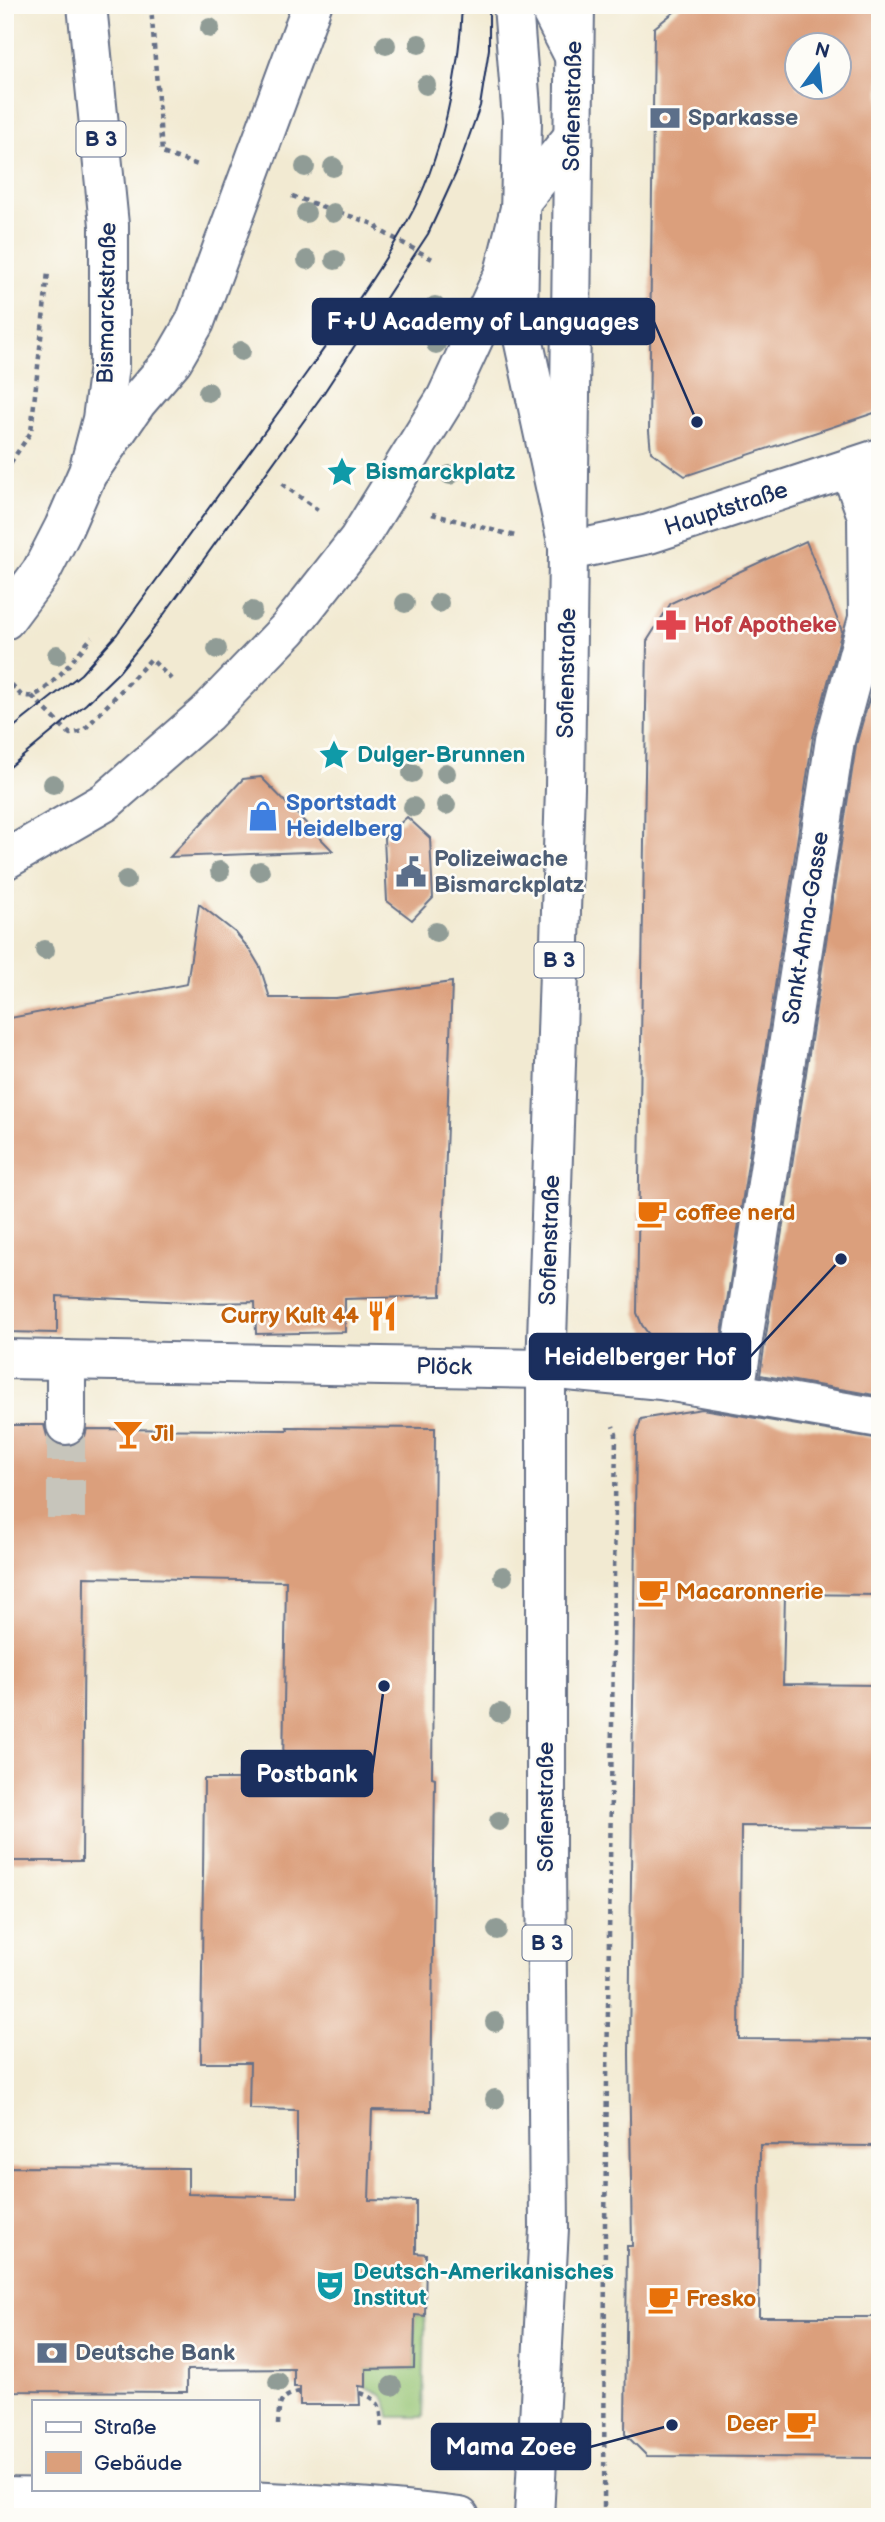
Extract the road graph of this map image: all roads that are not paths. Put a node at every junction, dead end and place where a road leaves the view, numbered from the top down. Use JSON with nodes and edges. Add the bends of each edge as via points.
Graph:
{"nodes":[{"id":1,"x":87,"y":5,"type":"edge"},
{"id":2,"x":312,"y":5,"type":"edge"},
{"id":3,"x":513,"y":5,"type":"edge"},
{"id":4,"x":548,"y":5,"type":"edge"},
{"id":5,"x":575,"y":5,"type":"edge"},
{"id":6,"x":574,"y":56,"type":"junction"},
{"id":7,"x":572,"y":138,"type":"junction"},
{"id":8,"x":522,"y":200,"type":"junction"},
{"id":9,"x":865,"y":463,"type":"edge"},
{"id":10,"x":88,"y":472,"type":"junction"},
{"id":11,"x":569,"y":551,"type":"junction"},
{"id":12,"x":5,"y":620,"type":"edge"},
{"id":13,"x":5,"y":860,"type":"edge"},
{"id":14,"x":5,"y":1359,"type":"edge"},
{"id":15,"x":57,"y":1360,"type":"junction"},
{"id":16,"x":547,"y":1369,"type":"junction"},
{"id":17,"x":735,"y":1392,"type":"junction"},
{"id":18,"x":880,"y":1418,"type":"edge"},
{"id":19,"x":66,"y":1425,"type":"tunnel mouth"},
{"id":20,"x":5,"y":2497,"type":"edge"},
{"id":21,"x":460,"y":2517,"type":"edge"},
{"id":22,"x":534,"y":2517,"type":"edge"}],
"edges":[{"from":1,"to":10,"type":"main road","name":"Bismarckstraße","number":"B 3","via":[[110,273],[109,366]]},
{"from":2,"to":10,"type":"main road","via":[[195,322],[173,360]]},
{"from":3,"to":8,"type":"main road","via":[[523,120]]},
{"from":4,"to":6,"type":"main road"},
{"from":5,"to":6,"type":"main road","name":"Sofienstraße","number":"B 3"},
{"from":6,"to":7,"type":"main road","name":"Sofienstraße","number":"B 3"},
{"from":7,"to":8,"type":"main road"},
{"from":7,"to":11,"type":"main road","name":"Sofienstraße","number":"B 3"},
{"from":8,"to":11,"type":"main road","via":[[518,315]]},
{"from":8,"to":13,"type":"main road","via":[[504,273],[446,398],[363,534],[288,629],[205,714],[106,802]]},
{"from":9,"to":11,"type":"main road","name":"Hauptstraße","via":[[649,534]]},
{"from":9,"to":17,"type":"main road","name":"Sankt-Anna-Gasse","via":[[869,618],[835,740]]},
{"from":10,"to":12,"type":"main road","name":"Bismarckstraße","number":"B 3","via":[[41,572]]},
{"from":11,"to":16,"type":"main road","name":"Sofienstraße","number":"B 3"},
{"from":14,"to":15,"type":"main road","name":"Plöck"},
{"from":15,"to":16,"type":"main road","name":"Plöck"},
{"from":15,"to":19,"type":"main road"},
{"from":16,"to":17,"type":"main road","name":"Plöck"},
{"from":16,"to":22,"type":"main road","name":"Sofienstraße","number":"B 3","via":[[549,2228]]},
{"from":17,"to":18,"type":"main road","name":"Plöck"},
{"from":20,"to":21,"type":"main road","via":[[303,2502]]}]}
